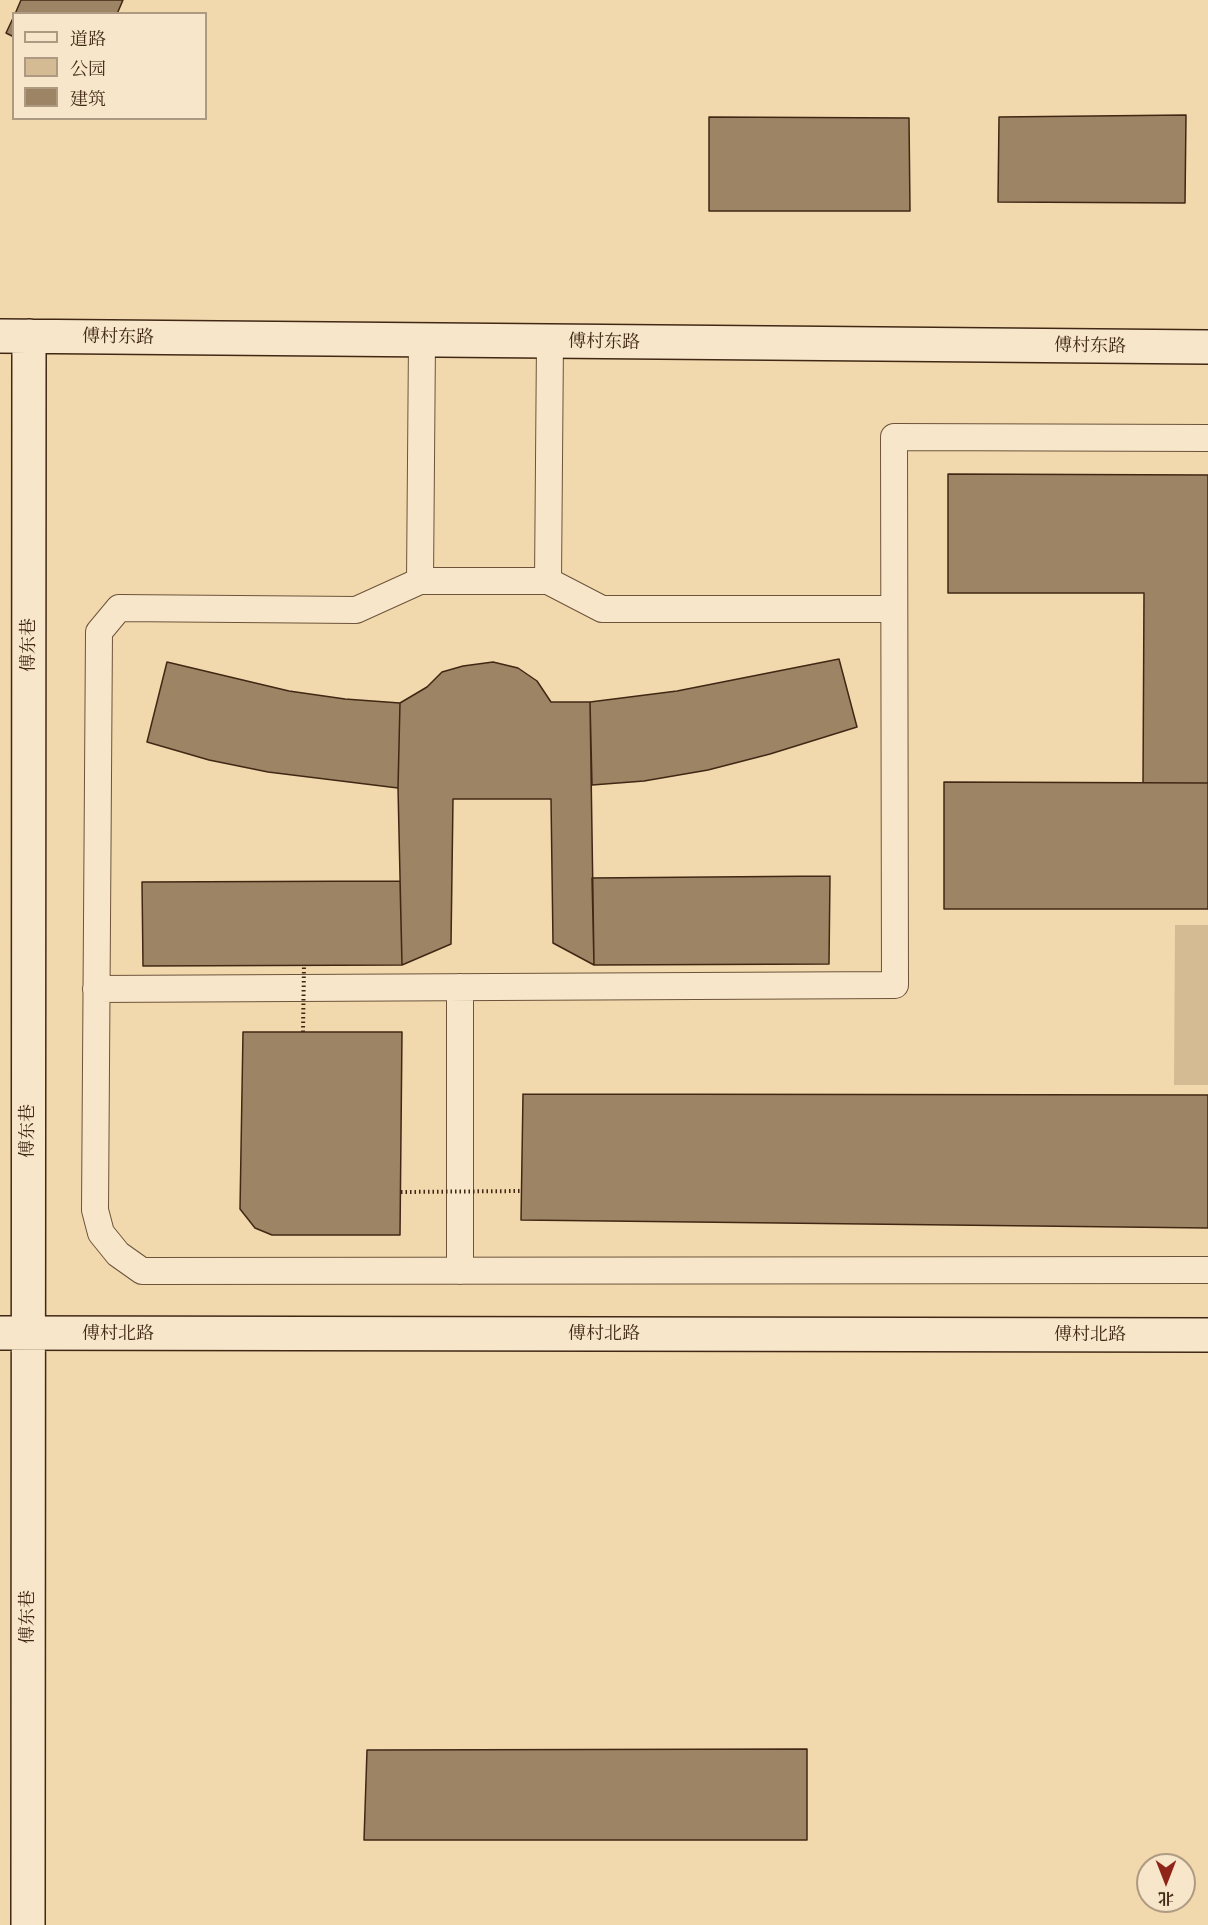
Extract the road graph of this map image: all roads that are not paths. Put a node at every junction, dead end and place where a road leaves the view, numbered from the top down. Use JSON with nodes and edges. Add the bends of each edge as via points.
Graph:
{"nodes":[{"id":1,"x":14,"y":336,"type":"edge"},
{"id":2,"x":422,"y":340,"type":"junction"},
{"id":3,"x":550,"y":341,"type":"junction"},
{"id":4,"x":1208,"y":347,"type":"edge"},
{"id":5,"x":1208,"y":438,"type":"edge"},
{"id":6,"x":420,"y":581,"type":"junction"},
{"id":7,"x":548,"y":581,"type":"junction"},
{"id":8,"x":894,"y":609,"type":"junction"},
{"id":9,"x":460,"y":987,"type":"junction"},
{"id":10,"x":96,"y":990,"type":"junction"},
{"id":11,"x":1208,"y":1270,"type":"edge"},
{"id":12,"x":460,"y":1271,"type":"junction"},
{"id":13,"x":14,"y":1334,"type":"edge"},
{"id":14,"x":1208,"y":1335,"type":"edge"},
{"id":15,"x":28,"y":1925,"type":"edge"}],
"edges":[{"from":1,"to":2,"type":"street","name":"傅村东路"},
{"from":1,"to":13,"type":"street","name":"傅东巷"},
{"from":2,"to":3,"type":"street","name":"傅村东路"},
{"from":2,"to":6,"type":"street"},
{"from":3,"to":4,"type":"street","name":"傅村东路"},
{"from":3,"to":7,"type":"street"},
{"from":5,"to":8,"type":"street","via":[[894,437]]},
{"from":6,"to":7,"type":"street"},
{"from":6,"to":10,"type":"street","via":[[356,610],[119,608],[99,632]]},
{"from":7,"to":8,"type":"street","via":[[602,609]]},
{"from":8,"to":9,"type":"street","via":[[896,985]]},
{"from":9,"to":10,"type":"street"},
{"from":9,"to":12,"type":"street"},
{"from":10,"to":12,"type":"street","via":[[95,1210],[101,1233],[118,1254],[142,1271]]},
{"from":11,"to":12,"type":"street"},
{"from":13,"to":14,"type":"street","name":"傅村北路"},
{"from":13,"to":15,"type":"street","name":"傅东巷"}]}
